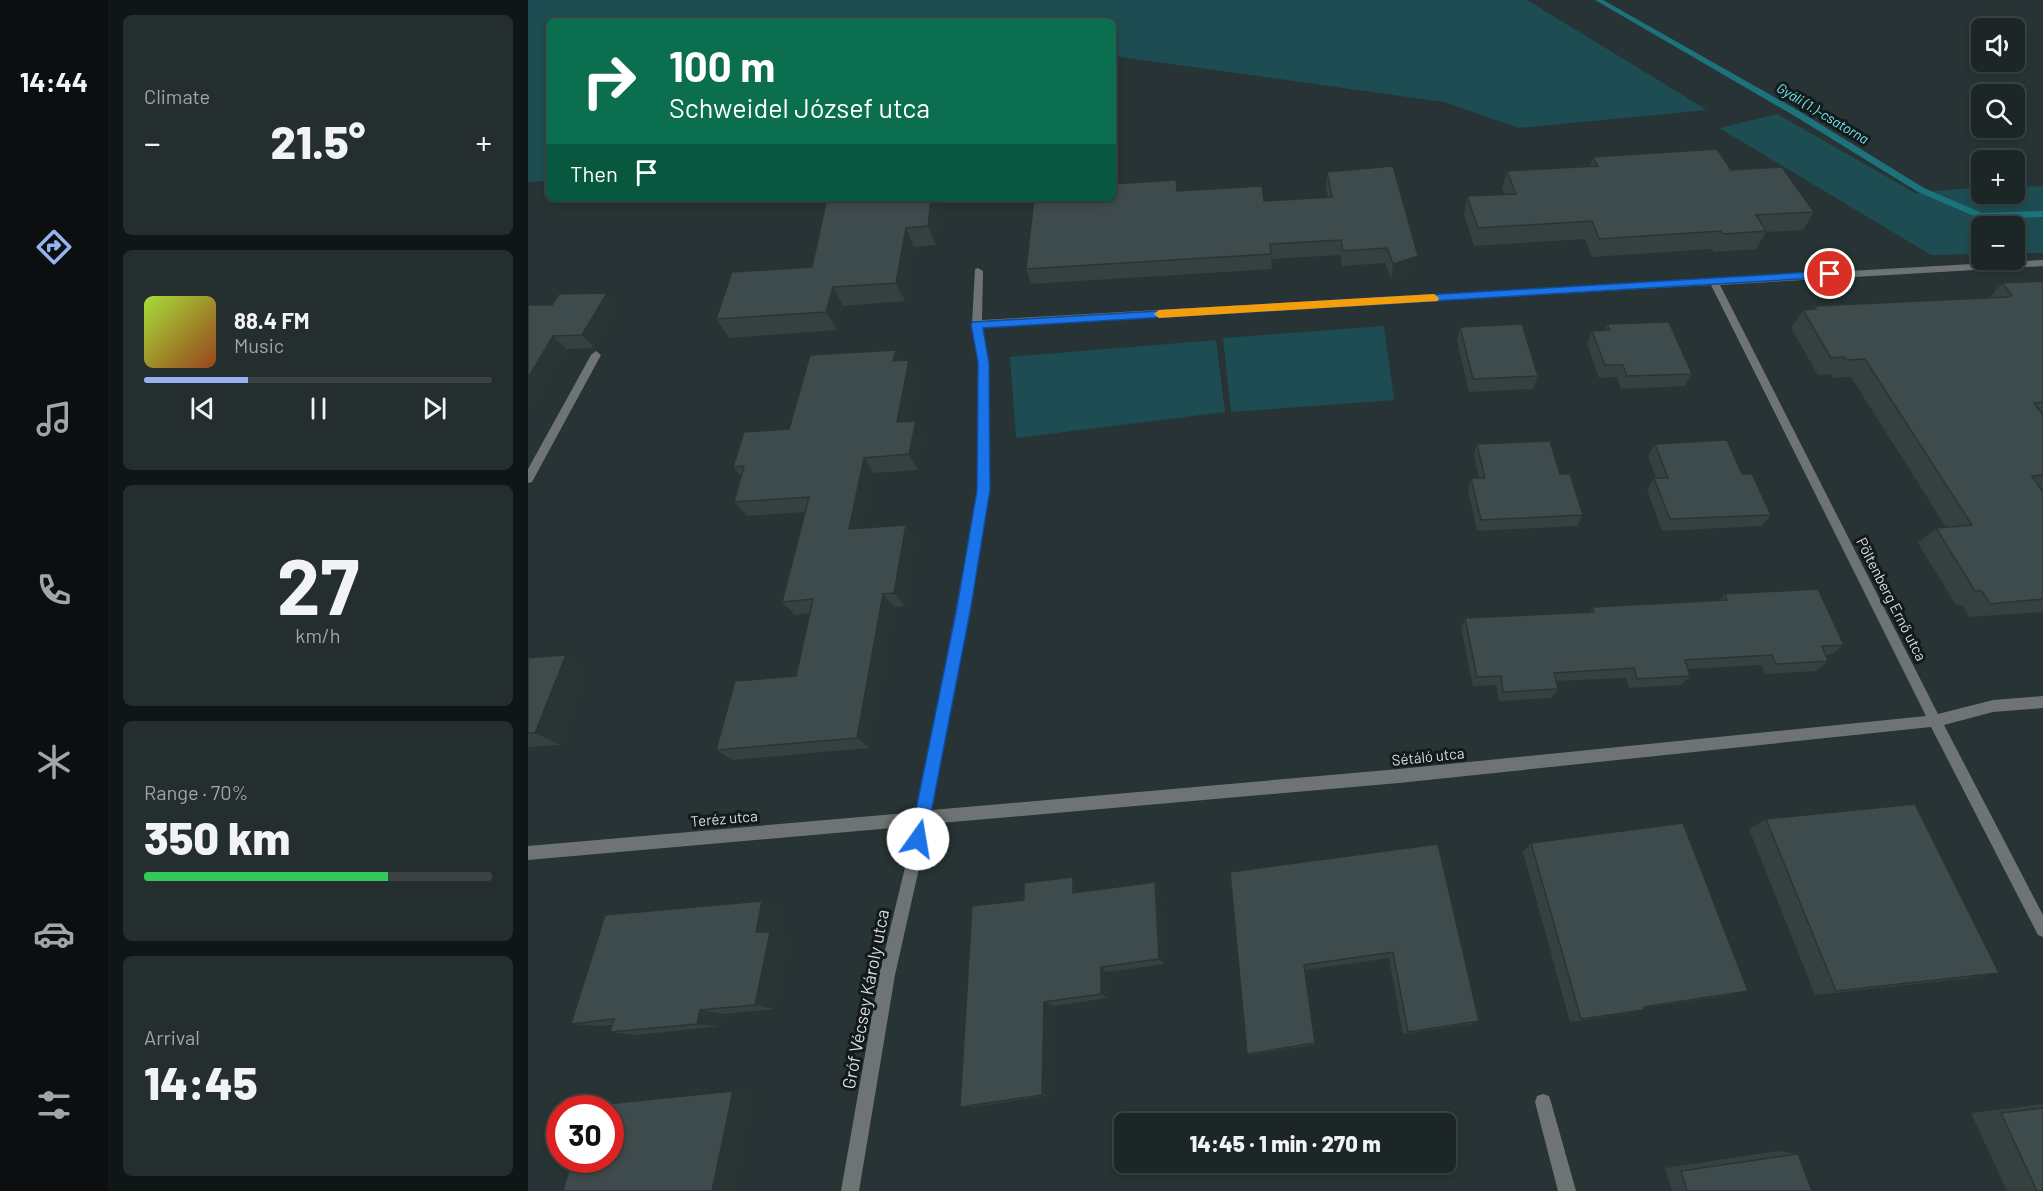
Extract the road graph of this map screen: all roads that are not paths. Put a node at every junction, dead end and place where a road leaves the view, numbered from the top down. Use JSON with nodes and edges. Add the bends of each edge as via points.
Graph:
{"nodes":[{"id":1,"x":2043,"y":263,"type":"edge"},
{"id":2,"x":978,"y":271,"type":"dead end"},
{"id":3,"x":1714,"y":282,"type":"junction"},
{"id":4,"x":977,"y":324,"type":"junction"},
{"id":5,"x":596,"y":355,"type":"dead end"},
{"id":6,"x":528,"y":479,"type":"edge"},
{"id":7,"x":2043,"y":702,"type":"edge"},
{"id":8,"x":1935,"y":721,"type":"junction"},
{"id":9,"x":924,"y":816,"type":"junction"},
{"id":10,"x":528,"y":853,"type":"edge"},
{"id":11,"x":2043,"y":930,"type":"edge"},
{"id":12,"x":1543,"y":1102,"type":"dead end"},
{"id":13,"x":849,"y":1191,"type":"edge"},
{"id":14,"x":1567,"y":1191,"type":"edge"}],
"edges":[{"from":1,"to":3,"type":"street"},
{"from":2,"to":4,"type":"street","name":"Gróf Vécsey Károly utca"},
{"from":3,"to":4,"type":"street"},
{"from":3,"to":8,"type":"street","name":"Pöltenberg Ernő utca"},
{"from":4,"to":9,"type":"street","name":"Gróf Vécsey Károly utca","via":[[984,363],[984,490]]},
{"from":5,"to":6,"type":"street"},
{"from":7,"to":8,"type":"street","name":"Sétáló utca","via":[[1993,706]]},
{"from":8,"to":9,"type":"street","name":"Sétáló utca","via":[[1399,776]]},
{"from":8,"to":11,"type":"street","name":"Pöltenberg Ernő utca"},
{"from":9,"to":10,"type":"street","name":"Teréz utca"},
{"from":9,"to":13,"type":"street","name":"Gróf Vécsey Károly utca","via":[[887,975]]},
{"from":12,"to":14,"type":"street"}]}
